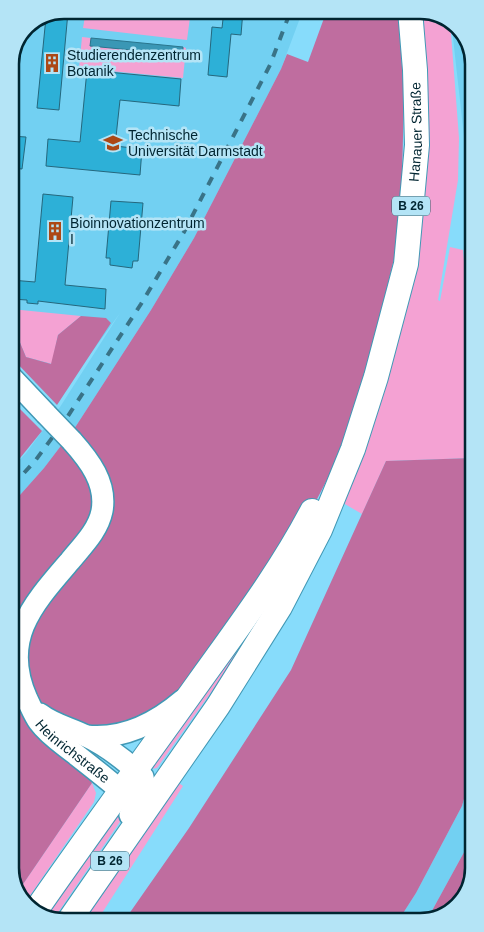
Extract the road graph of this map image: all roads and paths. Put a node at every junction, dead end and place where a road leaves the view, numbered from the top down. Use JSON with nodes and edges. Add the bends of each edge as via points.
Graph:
{"nodes":[{"id":1,"x":411,"y":19,"type":"edge"},
{"id":2,"x":19,"y":385,"type":"edge"},
{"id":3,"x":369,"y":398,"type":"junction"},
{"id":4,"x":19,"y":644,"type":"edge"},
{"id":5,"x":19,"y":678,"type":"edge"},
{"id":6,"x":193,"y":690,"type":"junction"},
{"id":7,"x":30,"y":703,"type":"junction"},
{"id":8,"x":86,"y":736,"type":"junction"},
{"id":9,"x":136,"y":770,"type":"junction"},
{"id":10,"x":137,"y":797,"type":"junction"},
{"id":11,"x":40,"y":906,"type":"edge"},
{"id":12,"x":62,"y":913,"type":"edge"},
{"id":13,"x":73,"y":913,"type":"edge"}],
"edges":[{"from":1,"to":3,"type":"main road","name":"Hanauer Straße","number":"B 26","via":[[417,145],[406,264]]},
{"from":2,"to":4,"type":"main road","name":"Heinrichstraße","bridge":true,"via":[[85,456],[98,479],[103,502],[98,524],[90,538],[35,603]]},
{"from":3,"to":6,"type":"main road","number":"B 26","via":[[298,536],[268,585]]},
{"from":3,"to":10,"type":"main road","number":"B 26","via":[[336,493],[280,607],[218,706]]},
{"from":5,"to":7,"type":"main road","name":"Heinrichstraße","bridge":true},
{"from":6,"to":8,"type":"main road","via":[[181,702],[134,730],[112,736]]},
{"from":6,"to":9,"type":"main road","number":"B 26"},
{"from":7,"to":8,"type":"main road","via":[[43,717]]},
{"from":7,"to":10,"type":"main road","name":"Heinrichstraße","via":[[47,731]]},
{"from":8,"to":9,"type":"main road"},
{"from":9,"to":10,"type":"main road","number":"B 26"},
{"from":10,"to":11,"type":"main road","number":"B 26"},
{"from":10,"to":12,"type":"main road"},
{"from":10,"to":13,"type":"main road","number":"B 26"}]}
